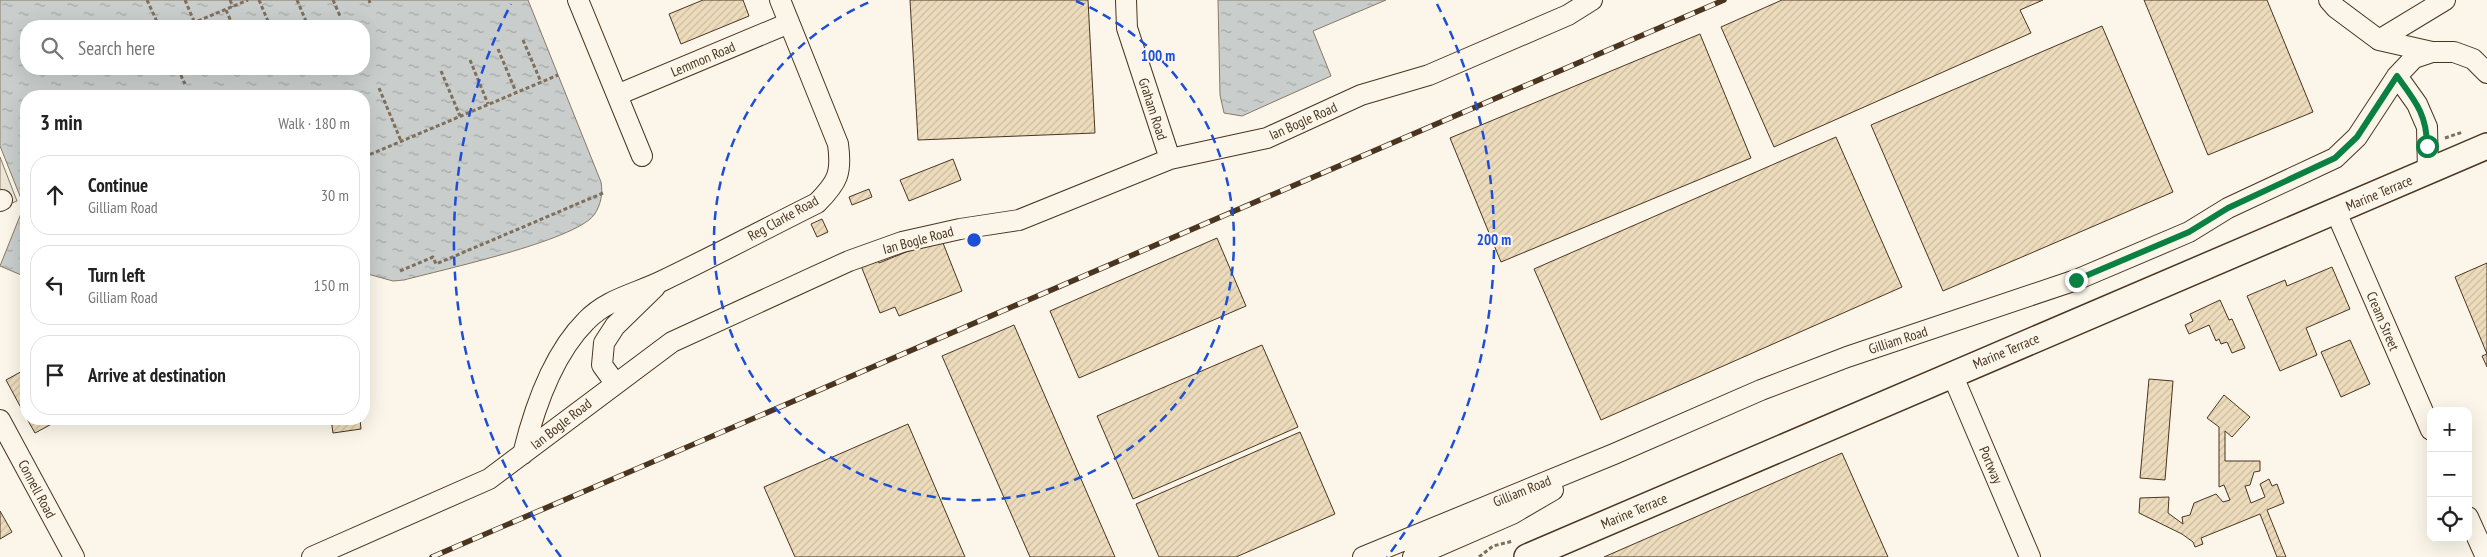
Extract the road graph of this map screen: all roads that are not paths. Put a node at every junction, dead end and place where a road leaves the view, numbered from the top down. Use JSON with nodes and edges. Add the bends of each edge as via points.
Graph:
{"nodes":[{"id":1,"x":578,"y":0,"type":"edge"},
{"id":2,"x":780,"y":0,"type":"edge"},
{"id":3,"x":1126,"y":0,"type":"edge"},
{"id":4,"x":1592,"y":0,"type":"edge"},
{"id":5,"x":2329,"y":0,"type":"edge"},
{"id":6,"x":2446,"y":0,"type":"edge"},
{"id":7,"x":789,"y":23,"type":"junction"},
{"id":8,"x":2379,"y":40,"type":"junction"},
{"id":9,"x":2432,"y":52,"type":"junction"},
{"id":10,"x":2487,"y":72,"type":"edge"},
{"id":11,"x":2397,"y":76,"type":"junction"},
{"id":12,"x":617,"y":94,"type":"junction"},
{"id":13,"x":2487,"y":146,"type":"edge"},
{"id":14,"x":642,"y":156,"type":"dead end"},
{"id":15,"x":1170,"y":159,"type":"junction"},
{"id":16,"x":2428,"y":172,"type":"junction"},
{"id":17,"x":2336,"y":212,"type":"junction"},
{"id":18,"x":660,"y":282,"type":"junction"},
{"id":19,"x":1952,"y":374,"type":"junction"},
{"id":20,"x":615,"y":383,"type":"junction"},
{"id":21,"x":0,"y":420,"type":"edge"},
{"id":22,"x":2427,"y":421,"type":"edge"},
{"id":23,"x":523,"y":454,"type":"junction"},
{"id":24,"x":1614,"y":454,"type":"junction"},
{"id":25,"x":2472,"y":526,"type":"edge"},
{"id":26,"x":74,"y":557,"type":"edge"},
{"id":27,"x":312,"y":557,"type":"edge"},
{"id":28,"x":1363,"y":557,"type":"edge"},
{"id":29,"x":1413,"y":557,"type":"edge"},
{"id":30,"x":1527,"y":557,"type":"edge"},
{"id":31,"x":2030,"y":557,"type":"edge"},
{"id":32,"x":2486,"y":557,"type":"edge"}],
"edges":[{"from":1,"to":12,"type":"street"},
{"from":2,"to":7,"type":"street","name":"Reg Clarke Road"},
{"from":3,"to":15,"type":"street","name":"Graham Road","via":[[1127,28]]},
{"from":4,"to":15,"type":"street","name":"Ian Bogle Road","via":[[1568,15],[1429,75],[1362,95],[1267,138]]},
{"from":5,"to":8,"type":"street"},
{"from":6,"to":8,"type":"street"},
{"from":7,"to":12,"type":"street","name":"Lemmon Road"},
{"from":7,"to":18,"type":"street","name":"Reg Clarke Road","via":[[838,144],[841,167],[832,187],[817,202]]},
{"from":8,"to":9,"type":"street"},
{"from":9,"to":10,"type":"street","name":"Gilliam Road","via":[[2454,52],[2473,59]]},
{"from":9,"to":11,"type":"street","name":"Gilliam Road","via":[[2414,58]]},
{"from":11,"to":16,"type":"street","via":[[2417,104],[2427,127]]},
{"from":11,"to":24,"type":"street","name":"Gilliam Road","via":[[2357,137],[2335,158],[2228,208],[2189,232],[2076,280],[1770,386]]},
{"from":12,"to":14,"type":"street"},
{"from":13,"to":16,"type":"main road","name":"Marine Terrace"},
{"from":15,"to":20,"type":"street","name":"Ian Bogle Road","via":[[1019,220],[902,242],[849,261],[672,342]]},
{"from":16,"to":17,"type":"main road","name":"Marine Terrace"},
{"from":17,"to":19,"type":"main road","name":"Marine Terrace"},
{"from":17,"to":22,"type":"street","name":"Cream Street"},
{"from":18,"to":20,"type":"street","via":[[615,326],[604,343],[602,365]]},
{"from":18,"to":23,"type":"street","via":[[602,307],[574,334],[534,410]]},
{"from":19,"to":30,"type":"main road","name":"Marine Terrace"},
{"from":19,"to":31,"type":"street","name":"Portway"},
{"from":20,"to":23,"type":"street","name":"Ian Bogle Road"},
{"from":21,"to":26,"type":"street","name":"Connell Road"},
{"from":23,"to":27,"type":"street","name":"Ian Bogle Road","via":[[488,479]]},
{"from":24,"to":28,"type":"street","name":"Gilliam Road"},
{"from":24,"to":29,"type":"street","via":[[1512,514]]},
{"from":25,"to":32,"type":"street"}]}
